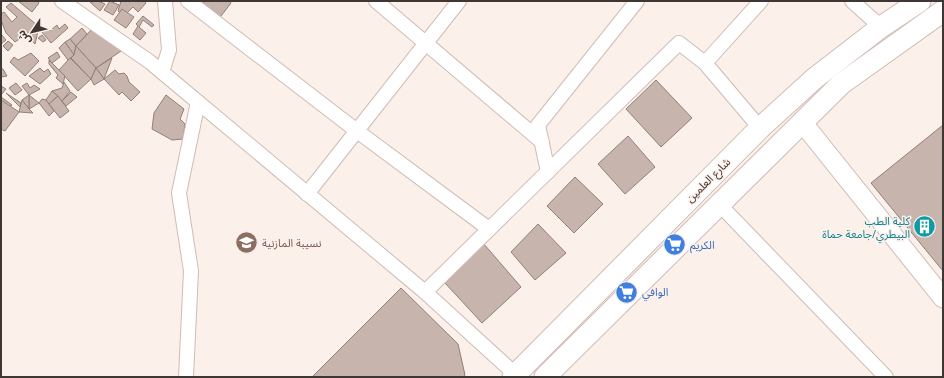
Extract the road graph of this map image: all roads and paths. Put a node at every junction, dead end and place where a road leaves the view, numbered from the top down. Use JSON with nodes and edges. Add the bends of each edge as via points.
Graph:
{"nodes":[{"id":1,"x":62,"y":1,"type":"edge"},
{"id":2,"x":165,"y":1,"type":"edge"},
{"id":3,"x":188,"y":1,"type":"edge"},
{"id":4,"x":376,"y":1,"type":"edge"},
{"id":5,"x":459,"y":1,"type":"edge"},
{"id":6,"x":637,"y":1,"type":"edge"},
{"id":7,"x":761,"y":1,"type":"edge"},
{"id":8,"x":852,"y":1,"type":"edge"},
{"id":9,"x":920,"y":1,"type":"edge"},
{"id":10,"x":943,"y":11,"type":"edge"},
{"id":11,"x":881,"y":27,"type":"junction"},
{"id":12,"x":426,"y":43,"type":"junction"},
{"id":13,"x":706,"y":63,"type":"junction"},
{"id":14,"x":162,"y":72,"type":"junction"},
{"id":15,"x":198,"y":102,"type":"junction"},
{"id":16,"x":802,"y":122,"type":"junction"},
{"id":17,"x":760,"y":128,"type":"junction"},
{"id":18,"x":356,"y":131,"type":"junction"},
{"id":19,"x":542,"y":142,"type":"junction"},
{"id":20,"x":548,"y":172,"type":"junction"},
{"id":21,"x":307,"y":194,"type":"junction"},
{"id":22,"x":719,"y":204,"type":"junction"},
{"id":23,"x":489,"y":230,"type":"junction"},
{"id":24,"x":425,"y":292,"type":"junction"},
{"id":25,"x":943,"y":298,"type":"edge"},
{"id":26,"x":514,"y":376,"type":"edge"},
{"id":27,"x":186,"y":377,"type":"edge"},
{"id":28,"x":545,"y":377,"type":"edge"},
{"id":29,"x":886,"y":377,"type":"edge"}],
"edges":[{"from":1,"to":14,"type":"street"},
{"from":2,"to":14,"type":"street","via":[[169,50]]},
{"from":3,"to":18,"type":"street"},
{"from":4,"to":12,"type":"street"},
{"from":5,"to":12,"type":"street"},
{"from":6,"to":19,"type":"street","via":[[538,125]]},
{"from":7,"to":13,"type":"street"},
{"from":8,"to":11,"type":"street"},
{"from":9,"to":11,"type":"main road","name":"شارع العلمين"},
{"from":10,"to":16,"type":"main road","via":[[841,84]]},
{"from":11,"to":17,"type":"main road","name":"شارع العلمين","via":[[815,78]]},
{"from":12,"to":18,"type":"street"},
{"from":12,"to":19,"type":"street"},
{"from":13,"to":17,"type":"street"},
{"from":13,"to":20,"type":"street","via":[[679,43]]},
{"from":14,"to":15,"type":"street"},
{"from":15,"to":21,"type":"street"},
{"from":15,"to":27,"type":"street","via":[[180,193],[191,271]]},
{"from":16,"to":22,"type":"main road"},
{"from":16,"to":25,"type":"street"},
{"from":17,"to":26,"type":"main road","name":"شارع العلمين"},
{"from":18,"to":21,"type":"street"},
{"from":18,"to":23,"type":"street"},
{"from":19,"to":20,"type":"street"},
{"from":20,"to":23,"type":"street"},
{"from":21,"to":24,"type":"street"},
{"from":22,"to":28,"type":"main road"},
{"from":22,"to":29,"type":"street"},
{"from":23,"to":24,"type":"street"},
{"from":24,"to":26,"type":"street"}]}
